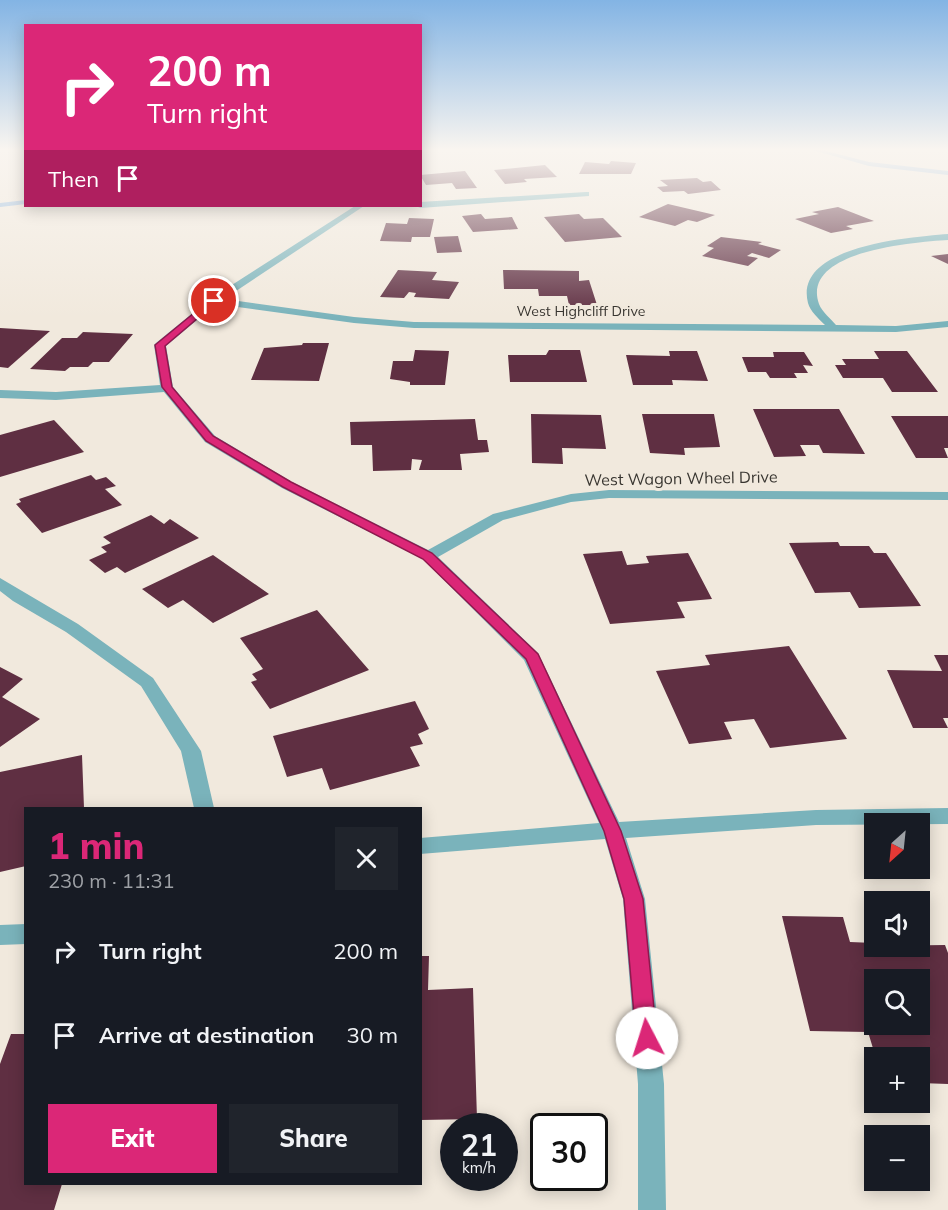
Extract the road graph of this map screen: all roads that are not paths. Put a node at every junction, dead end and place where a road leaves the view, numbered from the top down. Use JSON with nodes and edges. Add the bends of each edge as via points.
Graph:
{"nodes":[{"id":1,"x":358,"y":207,"type":"edge"},
{"id":2,"x":948,"y":237,"type":"edge"},
{"id":3,"x":214,"y":301,"type":"junction"},
{"id":4,"x":948,"y":324,"type":"edge"},
{"id":5,"x":833,"y":328,"type":"junction"},
{"id":6,"x":167,"y":387,"type":"junction"},
{"id":7,"x":0,"y":394,"type":"edge"},
{"id":8,"x":948,"y":495,"type":"edge"},
{"id":9,"x":428,"y":556,"type":"junction"},
{"id":10,"x":0,"y":583,"type":"edge"},
{"id":11,"x":204,"y":807,"type":"edge"},
{"id":12,"x":948,"y":816,"type":"edge"},
{"id":13,"x":613,"y":831,"type":"junction"},
{"id":14,"x":422,"y":846,"type":"edge"},
{"id":15,"x":24,"y":934,"type":"edge"},
{"id":16,"x":0,"y":935,"type":"edge"},
{"id":17,"x":652,"y":1210,"type":"edge"}],
"edges":[{"from":1,"to":3,"type":"street"},
{"from":2,"to":5,"type":"street","via":[[904,241],[852,253],[825,266],[812,281],[812,291],[814,304]]},
{"from":3,"to":5,"type":"street","name":"West Highcliff Drive","via":[[354,321],[414,325]]},
{"from":3,"to":6,"type":"street","via":[[160,345]]},
{"from":4,"to":5,"type":"street","name":"West Highcliff Drive","via":[[896,329]]},
{"from":6,"to":7,"type":"street","via":[[56,396]]},
{"from":6,"to":9,"type":"street","via":[[210,439],[287,485]]},
{"from":8,"to":9,"type":"street","name":"West Wagon Wheel Drive","via":[[580,497],[498,517]]},
{"from":9,"to":13,"type":"street","via":[[532,657]]},
{"from":10,"to":11,"type":"street","via":[[147,682],[191,751]]},
{"from":12,"to":13,"type":"street","via":[[693,823]]},
{"from":13,"to":14,"type":"street"},
{"from":13,"to":17,"type":"street","via":[[634,899],[651,1084]]},
{"from":15,"to":16,"type":"street"}]}
